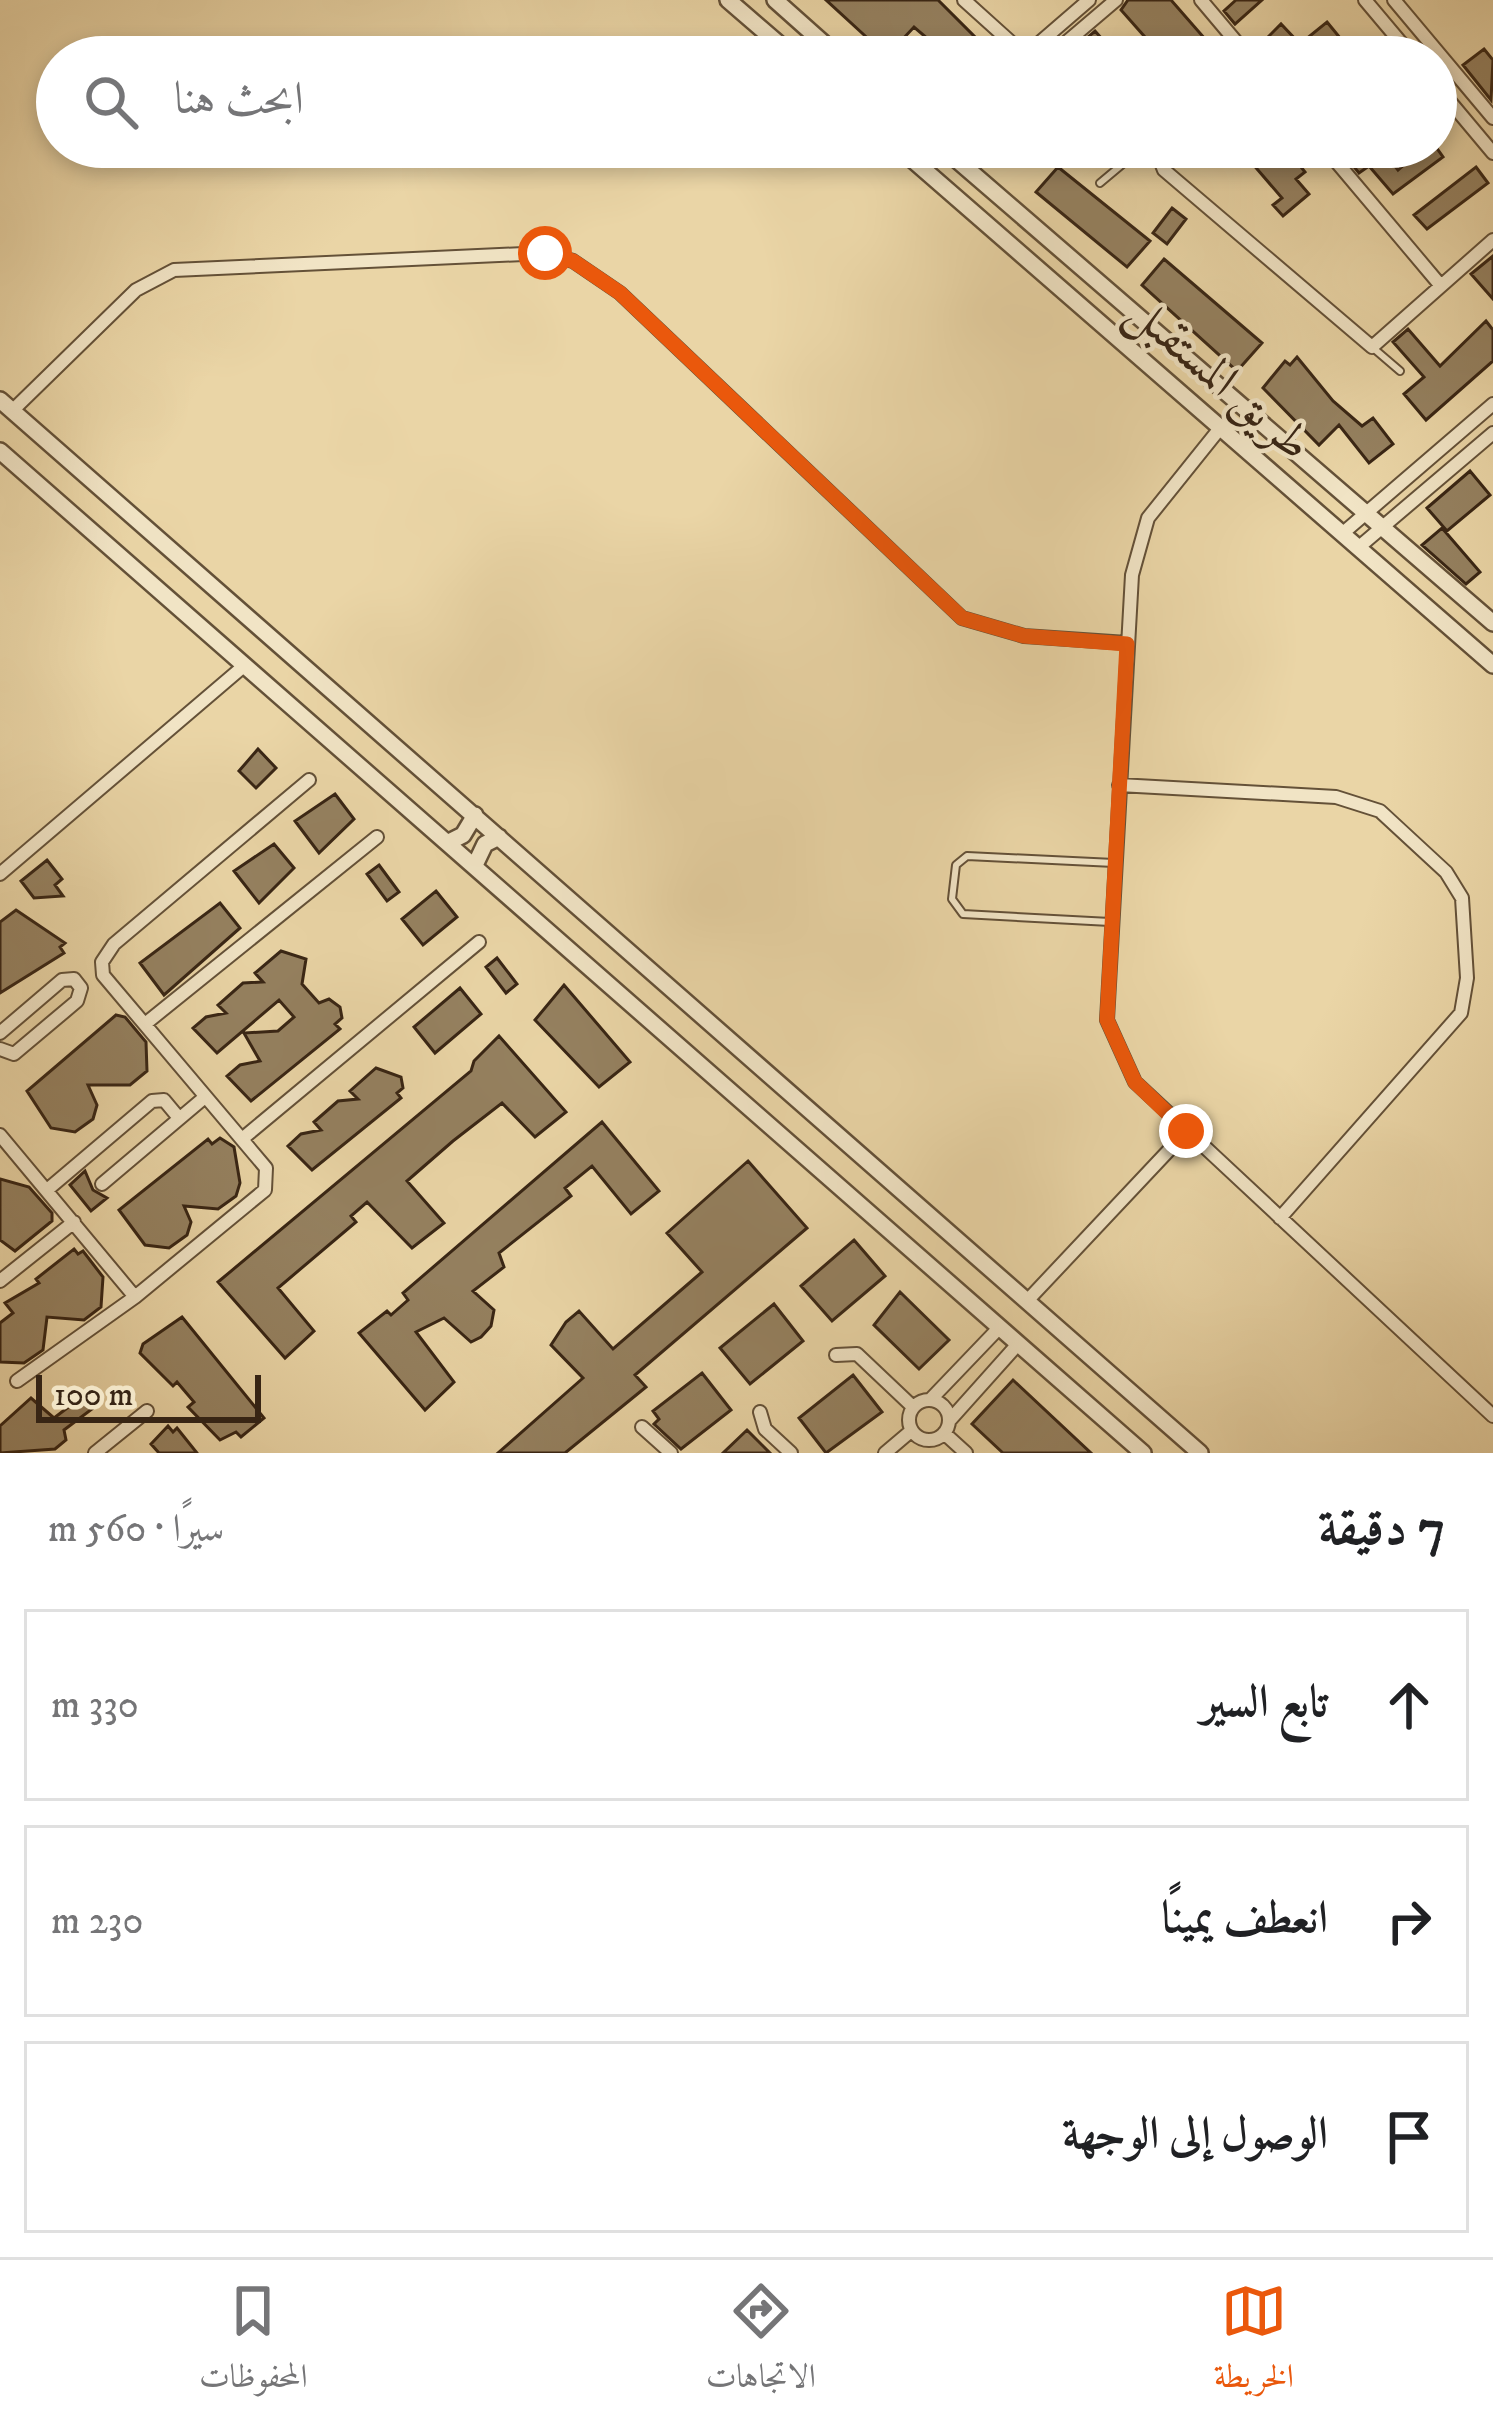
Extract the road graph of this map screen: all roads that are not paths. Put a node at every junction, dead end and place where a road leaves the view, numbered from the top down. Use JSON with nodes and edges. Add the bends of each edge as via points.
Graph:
{"nodes":[{"id":1,"x":728,"y":0,"type":"edge"},
{"id":2,"x":775,"y":0,"type":"edge"},
{"id":3,"x":964,"y":0,"type":"edge"},
{"id":4,"x":1090,"y":0,"type":"edge"},
{"id":5,"x":1116,"y":0,"type":"edge"},
{"id":6,"x":1201,"y":0,"type":"edge"},
{"id":7,"x":1365,"y":0,"type":"edge"},
{"id":8,"x":1399,"y":2,"type":"edge"},
{"id":9,"x":770,"y":36,"type":"edge"},
{"id":10,"x":815,"y":36,"type":"edge"},
{"id":11,"x":1003,"y":36,"type":"edge"},
{"id":12,"x":1048,"y":36,"type":"edge"},
{"id":13,"x":1074,"y":36,"type":"edge"},
{"id":14,"x":1228,"y":36,"type":"edge"},
{"id":15,"x":1395,"y":36,"type":"edge"},
{"id":16,"x":1427,"y":36,"type":"edge"},
{"id":17,"x":1457,"y":74,"type":"edge"},
{"id":18,"x":1457,"y":110,"type":"edge"},
{"id":19,"x":1493,"y":118,"type":"edge"},
{"id":20,"x":1493,"y":153,"type":"edge"},
{"id":21,"x":922,"y":168,"type":"edge"},
{"id":22,"x":967,"y":168,"type":"edge"},
{"id":23,"x":1118,"y":168,"type":"edge"},
{"id":24,"x":1163,"y":168,"type":"edge"},
{"id":25,"x":1342,"y":168,"type":"edge"},
{"id":26,"x":1100,"y":183,"type":"dead end"},
{"id":27,"x":1493,"y":240,"type":"edge"},
{"id":28,"x":1441,"y":286,"type":"junction"},
{"id":29,"x":1372,"y":346,"type":"junction"},
{"id":30,"x":1400,"y":371,"type":"dead end"},
{"id":31,"x":1493,"y":404,"type":"edge"},
{"id":32,"x":6,"y":405,"type":"edge"},
{"id":33,"x":1221,"y":427,"type":"junction"},
{"id":34,"x":1493,"y":433,"type":"edge"},
{"id":35,"x":0,"y":451,"type":"edge"},
{"id":36,"x":1367,"y":512,"type":"junction"},
{"id":37,"x":1384,"y":526,"type":"junction"},
{"id":38,"x":1342,"y":532,"type":"junction"},
{"id":39,"x":1359,"y":547,"type":"junction"},
{"id":40,"x":1493,"y":622,"type":"edge"},
{"id":41,"x":1127,"y":644,"type":"junction"},
{"id":42,"x":245,"y":665,"type":"junction"},
{"id":43,"x":1493,"y":665,"type":"edge"},
{"id":44,"x":309,"y":780,"type":"dead end"},
{"id":45,"x":1119,"y":785,"type":"junction"},
{"id":46,"x":475,"y":815,"type":"junction"},
{"id":47,"x":377,"y":836,"type":"dead end"},
{"id":48,"x":500,"y":837,"type":"junction"},
{"id":49,"x":448,"y":842,"type":"junction"},
{"id":50,"x":1114,"y":863,"type":"junction"},
{"id":51,"x":475,"y":865,"type":"junction"},
{"id":52,"x":0,"y":874,"type":"edge"},
{"id":53,"x":1111,"y":922,"type":"junction"},
{"id":54,"x":479,"y":942,"type":"dead end"},
{"id":55,"x":145,"y":1024,"type":"junction"},
{"id":56,"x":0,"y":1033,"type":"edge"},
{"id":57,"x":0,"y":1049,"type":"edge"},
{"id":58,"x":205,"y":1097,"type":"junction"},
{"id":59,"x":179,"y":1118,"type":"junction"},
{"id":60,"x":1186,"y":1131,"type":"junction"},
{"id":61,"x":0,"y":1135,"type":"edge"},
{"id":62,"x":242,"y":1139,"type":"junction"},
{"id":63,"x":90,"y":1154,"type":"junction"},
{"id":64,"x":47,"y":1190,"type":"junction"},
{"id":65,"x":1280,"y":1218,"type":"junction"},
{"id":66,"x":74,"y":1222,"type":"junction"},
{"id":67,"x":0,"y":1281,"type":"edge"},
{"id":68,"x":135,"y":1297,"type":"junction"},
{"id":69,"x":1027,"y":1301,"type":"junction"},
{"id":70,"x":998,"y":1329,"type":"junction"},
{"id":71,"x":1017,"y":1345,"type":"junction"},
{"id":72,"x":836,"y":1355,"type":"dead end"},
{"id":73,"x":17,"y":1382,"type":"dead end"},
{"id":74,"x":930,"y":1400,"type":"junction"},
{"id":75,"x":913,"y":1407,"type":"junction"},
{"id":76,"x":147,"y":1411,"type":"dead end"},
{"id":77,"x":760,"y":1412,"type":"dead end"},
{"id":78,"x":1493,"y":1416,"type":"edge"},
{"id":79,"x":642,"y":1427,"type":"dead end"},
{"id":80,"x":947,"y":1427,"type":"junction"},
{"id":81,"x":911,"y":1431,"type":"junction"},
{"id":82,"x":95,"y":1453,"type":"edge"},
{"id":83,"x":671,"y":1453,"type":"edge"},
{"id":84,"x":791,"y":1453,"type":"edge"},
{"id":85,"x":885,"y":1453,"type":"edge"},
{"id":86,"x":967,"y":1453,"type":"edge"},
{"id":87,"x":1142,"y":1453,"type":"edge"},
{"id":88,"x":1200,"y":1453,"type":"edge"}],
"edges":[{"from":1,"to":9,"type":"street"},
{"from":2,"to":10,"type":"street"},
{"from":3,"to":11,"type":"street"},
{"from":4,"to":12,"type":"street"},
{"from":5,"to":13,"type":"street"},
{"from":6,"to":14,"type":"street"},
{"from":7,"to":15,"type":"street"},
{"from":8,"to":16,"type":"street"},
{"from":17,"to":19,"type":"street"},
{"from":18,"to":20,"type":"street"},
{"from":21,"to":33,"type":"street","name":"طريق المستقبل"},
{"from":22,"to":36,"type":"street","name":"طريق المستقبل"},
{"from":23,"to":26,"type":"lane"},
{"from":24,"to":29,"type":"street"},
{"from":25,"to":28,"type":"street"},
{"from":27,"to":28,"type":"street"},
{"from":28,"to":29,"type":"street"},
{"from":29,"to":30,"type":"lane"},
{"from":31,"to":36,"type":"street"},
{"from":32,"to":41,"type":"street","via":[[136,290],[174,270],[545,253],[573,261],[620,293],[962,618],[1024,636]]},
{"from":32,"to":46,"type":"street"},
{"from":33,"to":38,"type":"street","name":"طريق المستقبل"},
{"from":33,"to":41,"type":"street","via":[[1148,518],[1132,575]]},
{"from":34,"to":37,"type":"street"},
{"from":35,"to":42,"type":"street"},
{"from":36,"to":37,"type":"street","name":"طريق المستقبل"},
{"from":36,"to":38,"type":"street"},
{"from":37,"to":39,"type":"street"},
{"from":37,"to":40,"type":"street","name":"طريق المستقبل"},
{"from":38,"to":39,"type":"street","name":"طريق المستقبل"},
{"from":39,"to":43,"type":"street","name":"طريق المستقبل"},
{"from":41,"to":45,"type":"street"},
{"from":42,"to":49,"type":"street"},
{"from":42,"to":52,"type":"street"},
{"from":44,"to":55,"type":"street","via":[[107,952],[103,975]]},
{"from":45,"to":50,"type":"street"},
{"from":45,"to":65,"type":"street","via":[[1359,801],[1398,826],[1462,898],[1461,1013]]},
{"from":46,"to":48,"type":"street"},
{"from":46,"to":49,"type":"street","via":[[463,836]]},
{"from":47,"to":55,"type":"street"},
{"from":48,"to":51,"type":"street","via":[[485,844]]},
{"from":48,"to":69,"type":"street"},
{"from":49,"to":51,"type":"street"},
{"from":50,"to":53,"type":"street"},
{"from":50,"to":53,"type":"lane","via":[[967,856],[956,865],[952,899],[963,914]]},
{"from":51,"to":70,"type":"street"},
{"from":53,"to":60,"type":"street","via":[[1112,1042],[1135,1082]]},
{"from":54,"to":62,"type":"street"},
{"from":55,"to":58,"type":"street"},
{"from":56,"to":57,"type":"street","via":[[62,980],[81,988],[77,1001],[14,1054]]},
{"from":58,"to":59,"type":"street"},
{"from":58,"to":62,"type":"street"},
{"from":59,"to":63,"type":"street","via":[[164,1100],[152,1101]]},
{"from":59,"to":63,"type":"street","via":[[106,1180]]},
{"from":60,"to":65,"type":"street"},
{"from":60,"to":69,"type":"street"},
{"from":61,"to":64,"type":"street"},
{"from":62,"to":68,"type":"street","via":[[266,1168],[265,1190]]},
{"from":63,"to":64,"type":"street"},
{"from":64,"to":66,"type":"street"},
{"from":65,"to":78,"type":"street"},
{"from":66,"to":67,"type":"street"},
{"from":66,"to":68,"type":"street"},
{"from":68,"to":73,"type":"street"},
{"from":69,"to":88,"type":"street"},
{"from":70,"to":71,"type":"street"},
{"from":70,"to":74,"type":"street"},
{"from":71,"to":80,"type":"street"},
{"from":71,"to":87,"type":"street"},
{"from":72,"to":75,"type":"street","via":[[857,1354]]},
{"from":74,"to":75,"type":"street"},
{"from":74,"to":80,"type":"street","via":[[946,1409]]},
{"from":75,"to":81,"type":"street"},
{"from":76,"to":82,"type":"street"},
{"from":77,"to":84,"type":"street","via":[[765,1429]]},
{"from":79,"to":83,"type":"street"},
{"from":80,"to":81,"type":"street","via":[[927,1440]]},
{"from":80,"to":86,"type":"street"},
{"from":81,"to":85,"type":"street"}]}
